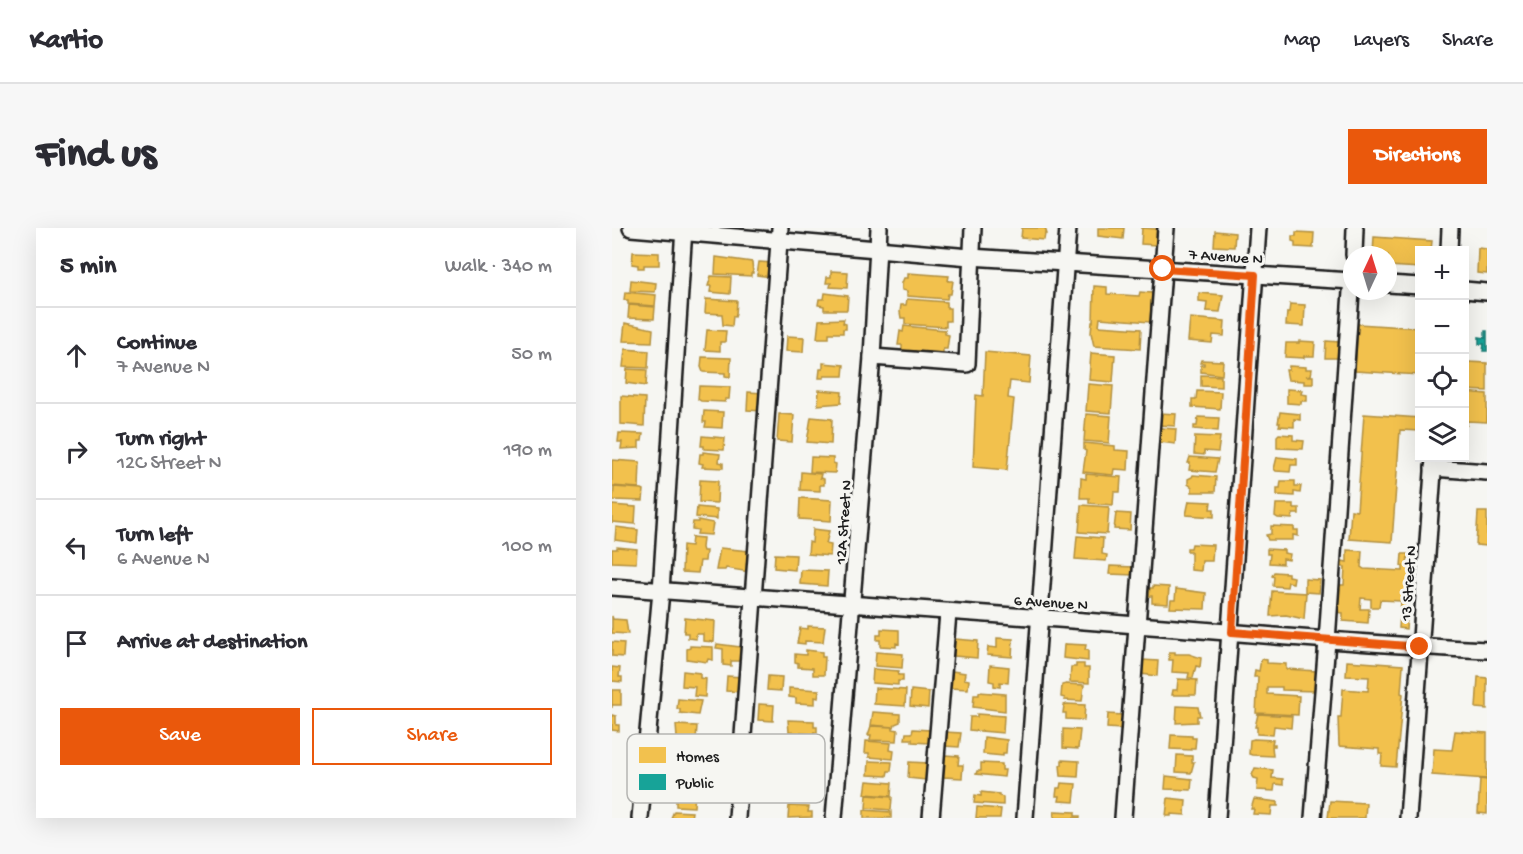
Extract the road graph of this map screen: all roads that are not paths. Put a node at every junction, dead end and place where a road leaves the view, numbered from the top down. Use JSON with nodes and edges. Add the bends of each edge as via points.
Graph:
{"nodes":[{"id":1,"x":631,"y":228,"type":"edge"},
{"id":2,"x":879,"y":228,"type":"edge"},
{"id":3,"x":973,"y":228,"type":"edge"},
{"id":4,"x":1068,"y":228,"type":"edge"},
{"id":5,"x":1166,"y":228,"type":"edge"},
{"id":6,"x":1258,"y":228,"type":"edge"},
{"id":7,"x":1355,"y":228,"type":"edge"},
{"id":8,"x":1450,"y":228,"type":"edge"},
{"id":9,"x":684,"y":231,"type":"edge"},
{"id":10,"x":780,"y":235,"type":"edge"},
{"id":11,"x":1354,"y":246,"type":"edge"},
{"id":12,"x":1449,"y":246,"type":"edge"},
{"id":13,"x":878,"y":249,"type":"junction"},
{"id":14,"x":970,"y":257,"type":"junction"},
{"id":15,"x":1066,"y":262,"type":"junction"},
{"id":16,"x":1163,"y":269,"type":"junction"},
{"id":17,"x":1255,"y":275,"type":"junction"},
{"id":18,"x":1343,"y":280,"type":"edge"},
{"id":19,"x":1397,"y":285,"type":"edge"},
{"id":20,"x":1415,"y":286,"type":"edge"},
{"id":21,"x":1469,"y":290,"type":"edge"},
{"id":22,"x":1487,"y":292,"type":"edge"},
{"id":23,"x":1351,"y":300,"type":"edge"},
{"id":24,"x":872,"y":357,"type":"junction"},
{"id":25,"x":1433,"y":463,"type":"edge"},
{"id":26,"x":1487,"y":472,"type":"edge"},
{"id":27,"x":612,"y":587,"type":"edge"},
{"id":28,"x":661,"y":591,"type":"junction"},
{"id":29,"x":753,"y":597,"type":"junction"},
{"id":30,"x":853,"y":604,"type":"junction"},
{"id":31,"x":948,"y":613,"type":"junction"},
{"id":32,"x":1041,"y":618,"type":"junction"},
{"id":33,"x":1137,"y":625,"type":"junction"},
{"id":34,"x":1232,"y":632,"type":"junction"},
{"id":35,"x":1327,"y":641,"type":"junction"},
{"id":36,"x":1420,"y":647,"type":"junction"},
{"id":37,"x":1487,"y":650,"type":"edge"},
{"id":38,"x":648,"y":734,"type":"edge"},
{"id":39,"x":743,"y":734,"type":"edge"},
{"id":40,"x":641,"y":803,"type":"edge"},
{"id":41,"x":738,"y":803,"type":"edge"},
{"id":42,"x":640,"y":818,"type":"edge"},
{"id":43,"x":737,"y":818,"type":"edge"},
{"id":44,"x":834,"y":818,"type":"edge"},
{"id":45,"x":931,"y":818,"type":"edge"},
{"id":46,"x":1024,"y":818,"type":"edge"},
{"id":47,"x":1123,"y":818,"type":"edge"},
{"id":48,"x":1217,"y":818,"type":"edge"},
{"id":49,"x":1313,"y":818,"type":"edge"},
{"id":50,"x":1408,"y":818,"type":"edge"}],
"edges":[{"from":1,"to":9,"type":"street","name":"7 Avenue N"},
{"from":2,"to":13,"type":"street","name":"12A Street N"},
{"from":3,"to":14,"type":"street"},
{"from":4,"to":15,"type":"street"},
{"from":5,"to":16,"type":"street"},
{"from":6,"to":17,"type":"street"},
{"from":7,"to":11,"type":"street"},
{"from":8,"to":12,"type":"street"},
{"from":9,"to":10,"type":"street","name":"7 Avenue N"},
{"from":9,"to":28,"type":"street"},
{"from":10,"to":13,"type":"street","name":"7 Avenue N"},
{"from":10,"to":29,"type":"street"},
{"from":13,"to":14,"type":"street","name":"7 Avenue N"},
{"from":13,"to":24,"type":"street","name":"12A Street N"},
{"from":14,"to":15,"type":"street","name":"7 Avenue N"},
{"from":14,"to":24,"type":"street","via":[[967,364]]},
{"from":15,"to":16,"type":"street","name":"7 Avenue N"},
{"from":15,"to":32,"type":"street"},
{"from":16,"to":17,"type":"street","name":"7 Avenue N"},
{"from":16,"to":33,"type":"street"},
{"from":17,"to":18,"type":"street","name":"7 Avenue N"},
{"from":17,"to":34,"type":"street"},
{"from":19,"to":20,"type":"street"},
{"from":21,"to":22,"type":"street"},
{"from":23,"to":35,"type":"street"},
{"from":24,"to":30,"type":"street","name":"12A Street N"},
{"from":25,"to":26,"type":"street"},
{"from":25,"to":36,"type":"street","name":"13 Street N"},
{"from":27,"to":28,"type":"street","name":"6 Avenue N"},
{"from":28,"to":29,"type":"street","name":"6 Avenue N"},
{"from":28,"to":38,"type":"street"},
{"from":29,"to":30,"type":"street","name":"6 Avenue N"},
{"from":29,"to":39,"type":"street"},
{"from":30,"to":31,"type":"street","name":"6 Avenue N"},
{"from":30,"to":44,"type":"street","name":"12A Street N"},
{"from":31,"to":32,"type":"street","name":"6 Avenue N"},
{"from":31,"to":45,"type":"street"},
{"from":32,"to":33,"type":"street","name":"6 Avenue N"},
{"from":32,"to":46,"type":"street"},
{"from":33,"to":34,"type":"street","name":"6 Avenue N"},
{"from":33,"to":47,"type":"street"},
{"from":34,"to":35,"type":"street","name":"6 Avenue N"},
{"from":34,"to":48,"type":"street"},
{"from":35,"to":36,"type":"street","name":"6 Avenue N"},
{"from":35,"to":49,"type":"street"},
{"from":36,"to":37,"type":"street","name":"6 Avenue N"},
{"from":36,"to":50,"type":"street","name":"13 Street N"},
{"from":40,"to":42,"type":"street"},
{"from":41,"to":43,"type":"street"}]}
